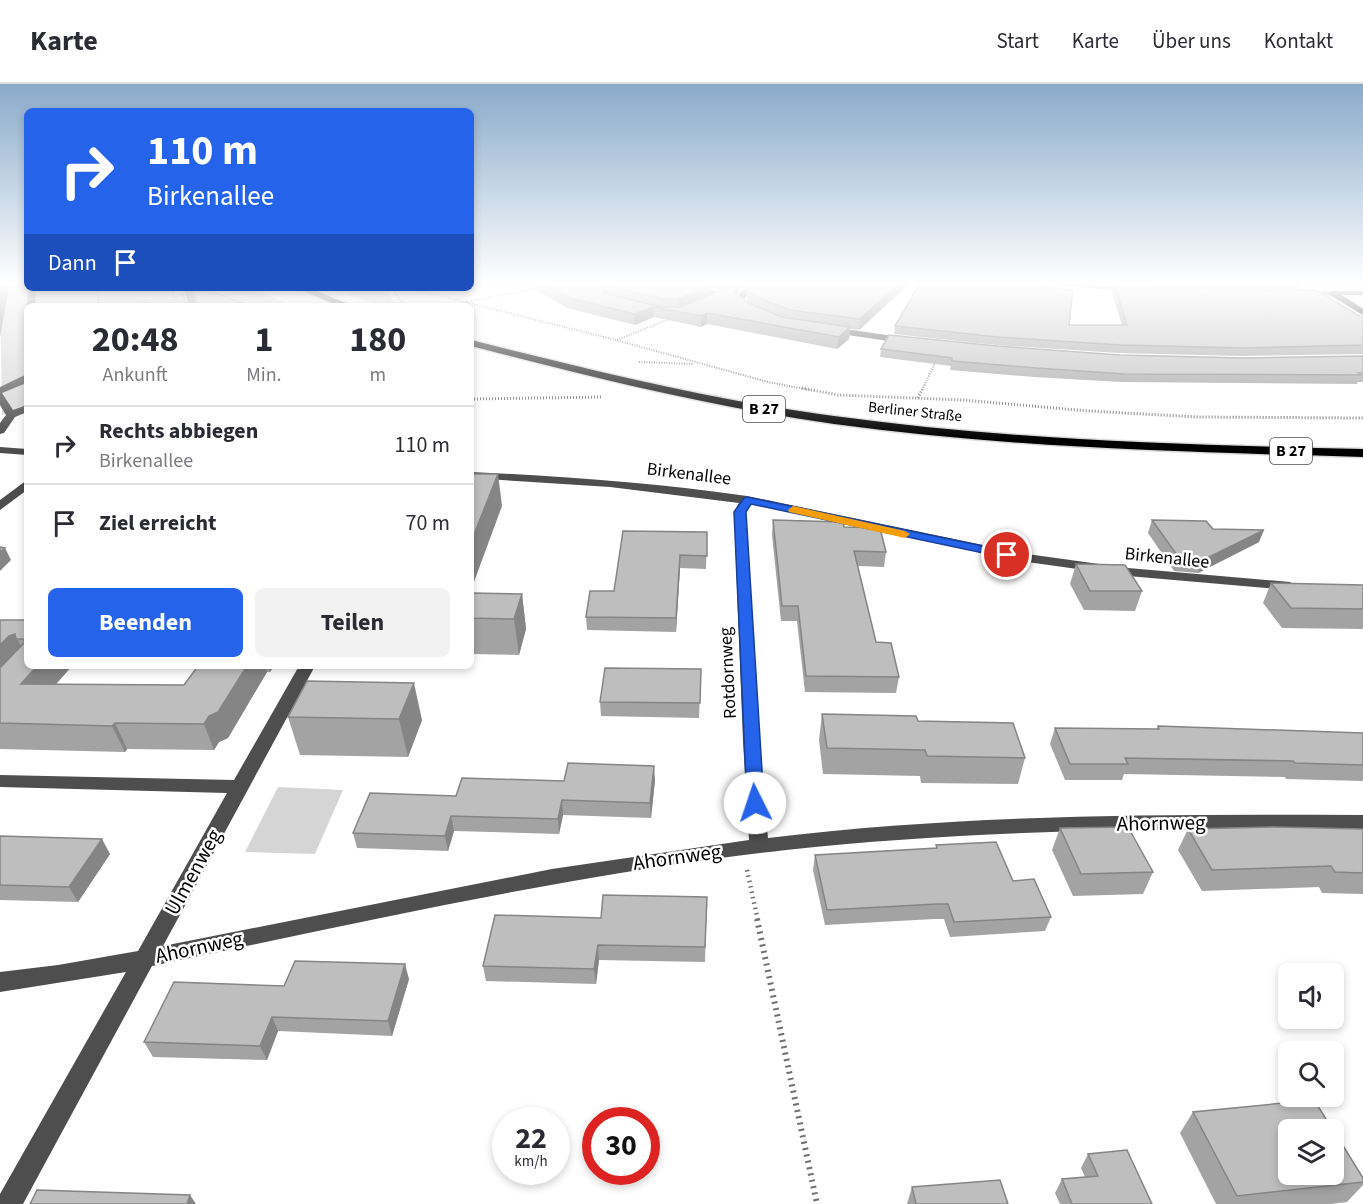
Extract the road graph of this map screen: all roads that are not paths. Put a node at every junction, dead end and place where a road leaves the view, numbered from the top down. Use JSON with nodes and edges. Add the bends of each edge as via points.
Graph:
{"nodes":[{"id":1,"x":869,"y":335,"type":"edge"},
{"id":2,"x":915,"y":342,"type":"edge"},
{"id":3,"x":474,"y":344,"type":"edge"},
{"id":4,"x":24,"y":380,"type":"edge"},
{"id":5,"x":0,"y":390,"type":"edge"},
{"id":6,"x":0,"y":396,"type":"edge"},
{"id":7,"x":24,"y":409,"type":"edge"},
{"id":8,"x":11,"y":415,"type":"junction"},
{"id":9,"x":0,"y":431,"type":"edge"},
{"id":10,"x":0,"y":450,"type":"edge"},
{"id":11,"x":24,"y":453,"type":"edge"},
{"id":12,"x":1363,"y":453,"type":"edge"},
{"id":13,"x":474,"y":475,"type":"edge"},
{"id":14,"x":24,"y":486,"type":"edge"},
{"id":15,"x":747,"y":500,"type":"junction"},
{"id":16,"x":0,"y":506,"type":"edge"},
{"id":17,"x":1302,"y":586,"type":"edge"},
{"id":18,"x":305,"y":669,"type":"edge"},
{"id":19,"x":0,"y":781,"type":"edge"},
{"id":20,"x":240,"y":787,"type":"junction"},
{"id":21,"x":1363,"y":822,"type":"edge"},
{"id":22,"x":759,"y":847,"type":"junction"},
{"id":23,"x":145,"y":959,"type":"junction"},
{"id":24,"x":0,"y":982,"type":"edge"},
{"id":25,"x":9,"y":1204,"type":"edge"}],
"edges":[{"from":1,"to":2,"type":"street"},
{"from":3,"to":12,"type":"highway","name":"Berliner Straße","number":"B 27","via":[[702,397],[882,425],[1062,442]]},
{"from":4,"to":5,"type":"street"},
{"from":6,"to":8,"type":"street"},
{"from":7,"to":8,"type":"street"},
{"from":8,"to":9,"type":"street"},
{"from":10,"to":11,"type":"street"},
{"from":13,"to":15,"type":"street","name":"Birkenallee","via":[[624,484]]},
{"from":14,"to":16,"type":"street"},
{"from":15,"to":17,"type":"street","name":"Birkenallee","via":[[1027,558],[1139,574]]},
{"from":15,"to":22,"type":"street","name":"Rotdornweg","via":[[740,512]]},
{"from":18,"to":20,"type":"street","name":"Ulmenweg"},
{"from":19,"to":20,"type":"street"},
{"from":20,"to":23,"type":"street","name":"Ulmenweg"},
{"from":21,"to":22,"type":"street","name":"Ahornweg","via":[[1148,823],[900,831]]},
{"from":22,"to":23,"type":"street","name":"Ahornweg","via":[[599,868]]},
{"from":23,"to":24,"type":"street","name":"Ahornweg"},
{"from":23,"to":25,"type":"street","name":"Ulmenweg"}]}
